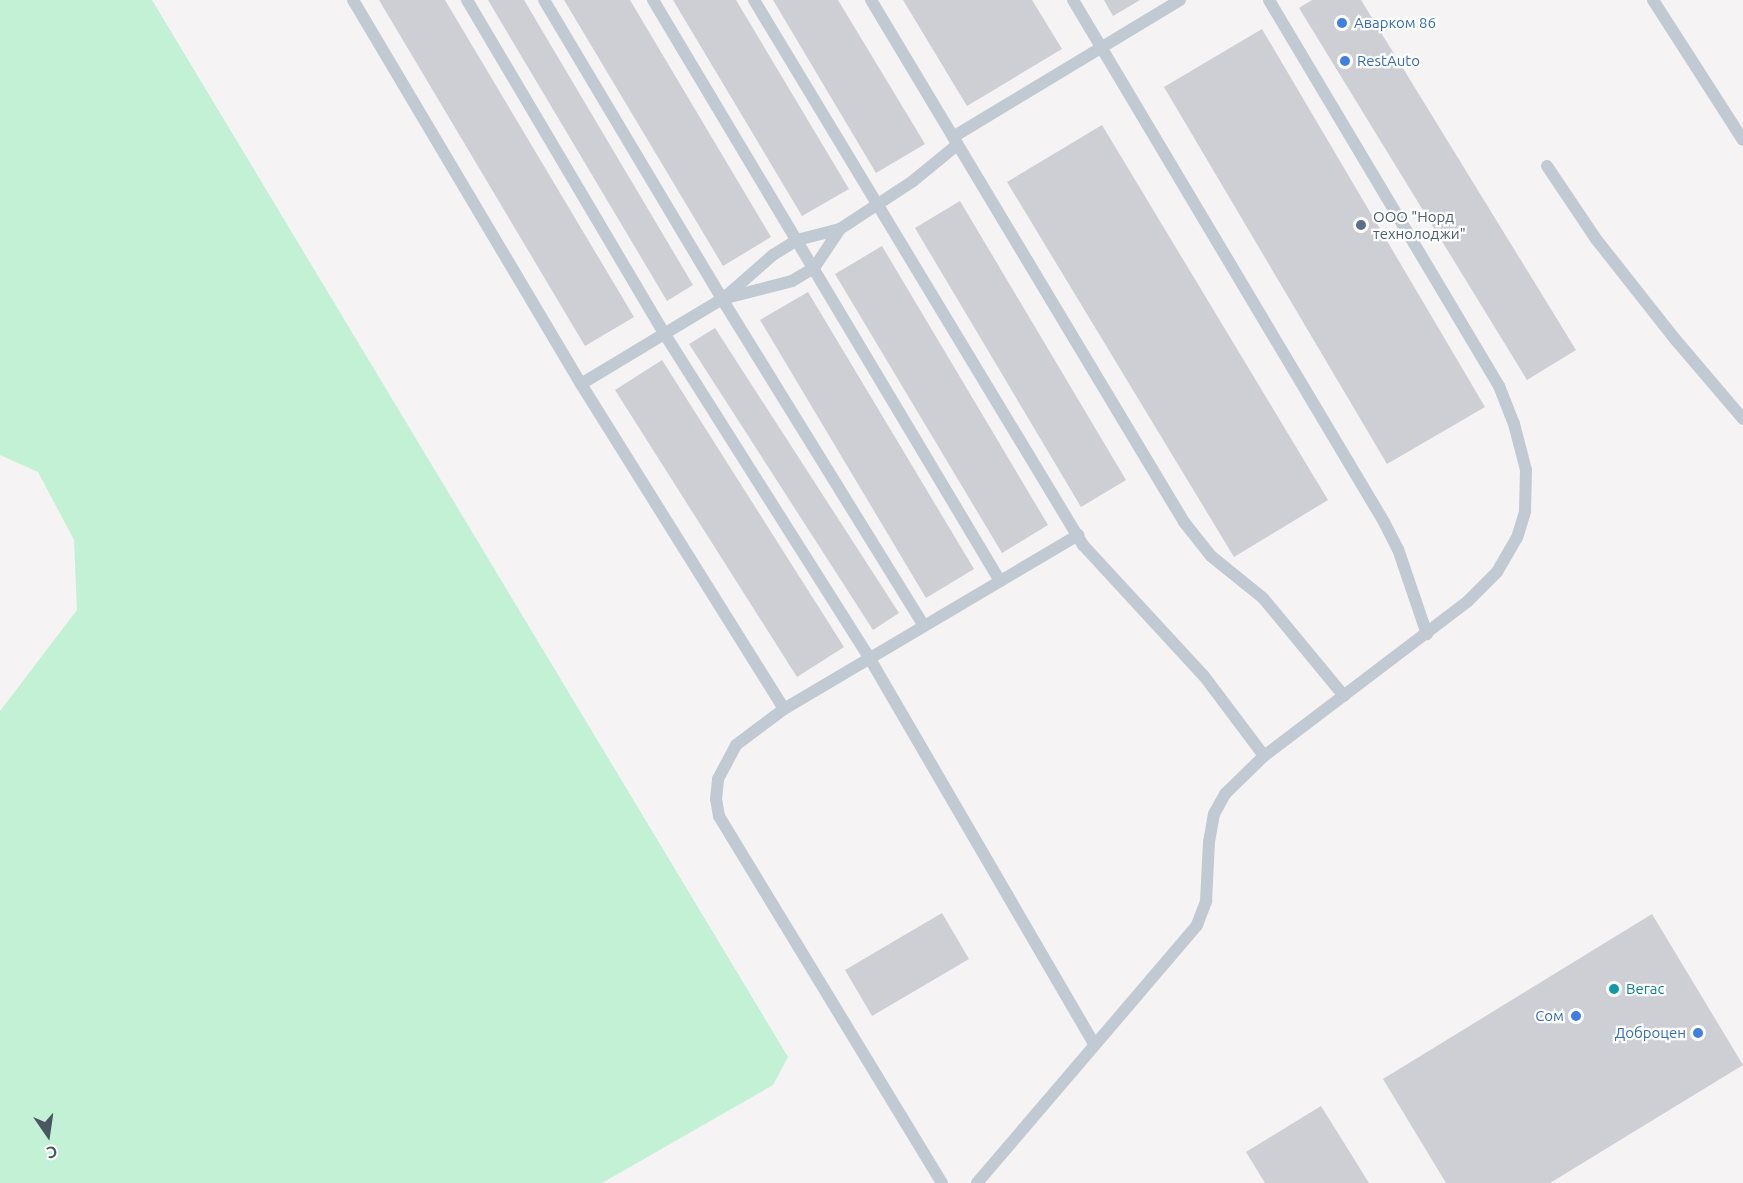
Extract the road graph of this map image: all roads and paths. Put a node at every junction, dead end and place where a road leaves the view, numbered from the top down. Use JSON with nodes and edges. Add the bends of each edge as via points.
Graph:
{"nodes":[{"id":1,"x":353,"y":0,"type":"edge"},
{"id":2,"x":467,"y":0,"type":"edge"},
{"id":3,"x":544,"y":0,"type":"edge"},
{"id":4,"x":653,"y":0,"type":"edge"},
{"id":5,"x":753,"y":0,"type":"edge"},
{"id":6,"x":872,"y":0,"type":"edge"},
{"id":7,"x":1073,"y":0,"type":"edge"},
{"id":8,"x":1180,"y":0,"type":"edge"},
{"id":9,"x":1269,"y":0,"type":"edge"},
{"id":10,"x":1653,"y":0,"type":"edge"},
{"id":11,"x":1101,"y":47,"type":"junction"},
{"id":12,"x":1743,"y":140,"type":"edge"},
{"id":13,"x":955,"y":141,"type":"junction"},
{"id":14,"x":1547,"y":166,"type":"dead end"},
{"id":15,"x":876,"y":206,"type":"junction"},
{"id":16,"x":840,"y":230,"type":"junction"},
{"id":17,"x":797,"y":240,"type":"junction"},
{"id":18,"x":814,"y":268,"type":"junction"},
{"id":19,"x":722,"y":299,"type":"junction"},
{"id":20,"x":664,"y":333,"type":"junction"},
{"id":21,"x":581,"y":384,"type":"junction"},
{"id":22,"x":1743,"y":419,"type":"edge"},
{"id":23,"x":1078,"y":535,"type":"junction"},
{"id":24,"x":1000,"y":581,"type":"junction"},
{"id":25,"x":924,"y":626,"type":"junction"},
{"id":26,"x":1427,"y":634,"type":"junction"},
{"id":27,"x":870,"y":659,"type":"junction"},
{"id":28,"x":1344,"y":696,"type":"junction"},
{"id":29,"x":784,"y":709,"type":"junction"},
{"id":30,"x":1264,"y":756,"type":"junction"},
{"id":31,"x":1094,"y":1044,"type":"junction"},
{"id":32,"x":942,"y":1183,"type":"edge"},
{"id":33,"x":977,"y":1183,"type":"edge"}],
"edges":[{"from":1,"to":21,"type":"lane"},
{"from":2,"to":20,"type":"lane"},
{"from":3,"to":19,"type":"lane"},
{"from":4,"to":17,"type":"lane"},
{"from":5,"to":15,"type":"lane"},
{"from":6,"to":13,"type":"lane"},
{"from":7,"to":11,"type":"lane"},
{"from":8,"to":11,"type":"lane"},
{"from":9,"to":26,"type":"lane","via":[[1499,386],[1526,470],[1525,512],[1517,538],[1497,572]]},
{"from":10,"to":12,"type":"lane"},
{"from":11,"to":13,"type":"lane"},
{"from":11,"to":26,"type":"lane","via":[[1384,522],[1398,549]]},
{"from":13,"to":15,"type":"lane"},
{"from":13,"to":28,"type":"lane","via":[[1184,522],[1211,556],[1263,598]]},
{"from":14,"to":22,"type":"lane","via":[[1603,248]]},
{"from":15,"to":16,"type":"lane"},
{"from":15,"to":23,"type":"lane"},
{"from":16,"to":17,"type":"lane"},
{"from":16,"to":18,"type":"lane"},
{"from":17,"to":18,"type":"lane"},
{"from":17,"to":19,"type":"lane","via":[[773,255]]},
{"from":18,"to":19,"type":"lane","via":[[792,281]]},
{"from":18,"to":24,"type":"lane"},
{"from":19,"to":20,"type":"lane"},
{"from":19,"to":25,"type":"lane"},
{"from":20,"to":21,"type":"lane"},
{"from":20,"to":27,"type":"lane"},
{"from":21,"to":29,"type":"lane"},
{"from":23,"to":24,"type":"lane"},
{"from":23,"to":30,"type":"lane","via":[[1204,676]]},
{"from":24,"to":25,"type":"lane"},
{"from":25,"to":27,"type":"lane"},
{"from":26,"to":28,"type":"lane"},
{"from":27,"to":29,"type":"lane"},
{"from":27,"to":31,"type":"lane"},
{"from":28,"to":30,"type":"lane"},
{"from":29,"to":32,"type":"lane","via":[[744,738],[726,761],[718,779],[719,816]]},
{"from":30,"to":31,"type":"lane","via":[[1225,794],[1214,814],[1206,901],[1197,925]]},
{"from":31,"to":33,"type":"lane"}]}
